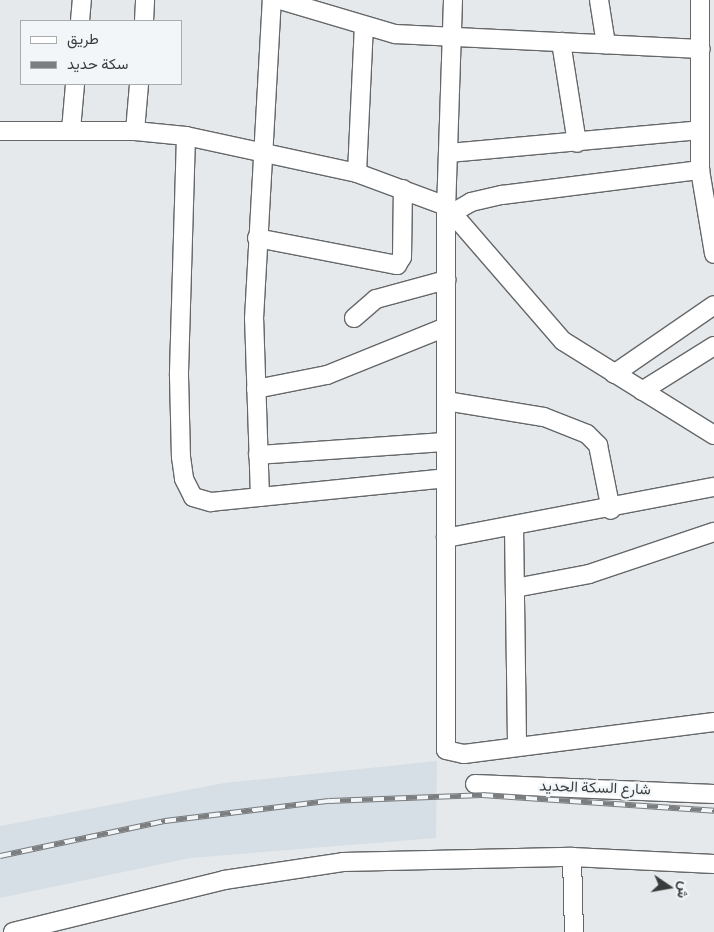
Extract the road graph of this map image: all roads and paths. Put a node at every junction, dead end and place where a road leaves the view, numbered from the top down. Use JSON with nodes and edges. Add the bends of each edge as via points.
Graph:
{"nodes":[{"id":1,"x":82,"y":0,"type":"edge"},
{"id":2,"x":146,"y":0,"type":"edge"},
{"id":3,"x":272,"y":0,"type":"edge"},
{"id":4,"x":280,"y":0,"type":"edge"},
{"id":5,"x":452,"y":0,"type":"edge"},
{"id":6,"x":599,"y":0,"type":"edge"},
{"id":7,"x":700,"y":0,"type":"edge"},
{"id":8,"x":80,"y":20,"type":"edge"},
{"id":9,"x":144,"y":20,"type":"edge"},
{"id":10,"x":364,"y":28,"type":"junction"},
{"id":11,"x":453,"y":36,"type":"junction"},
{"id":12,"x":562,"y":42,"type":"junction"},
{"id":13,"x":606,"y":44,"type":"junction"},
{"id":14,"x":701,"y":49,"type":"junction"},
{"id":15,"x":707,"y":80,"type":"edge"},
{"id":16,"x":75,"y":85,"type":"edge"},
{"id":17,"x":138,"y":85,"type":"edge"},
{"id":18,"x":71,"y":130,"type":"junction"},
{"id":19,"x":700,"y":130,"type":"junction"},
{"id":20,"x":0,"y":131,"type":"edge"},
{"id":21,"x":135,"y":131,"type":"junction"},
{"id":22,"x":186,"y":136,"type":"junction"},
{"id":23,"x":577,"y":143,"type":"junction"},
{"id":24,"x":264,"y":151,"type":"junction"},
{"id":25,"x":449,"y":154,"type":"junction"},
{"id":26,"x":700,"y":170,"type":"junction"},
{"id":27,"x":357,"y":174,"type":"junction"},
{"id":28,"x":403,"y":189,"type":"junction"},
{"id":29,"x":450,"y":209,"type":"junction"},
{"id":30,"x":257,"y":238,"type":"junction"},
{"id":31,"x":714,"y":254,"type":"edge"},
{"id":32,"x":446,"y":280,"type":"junction"},
{"id":33,"x":714,"y":305,"type":"edge"},
{"id":34,"x":354,"y":318,"type":"dead end"},
{"id":35,"x":446,"y":327,"type":"junction"},
{"id":36,"x":714,"y":346,"type":"edge"},
{"id":37,"x":614,"y":374,"type":"junction"},
{"id":38,"x":256,"y":389,"type":"junction"},
{"id":39,"x":642,"y":391,"type":"junction"},
{"id":40,"x":446,"y":401,"type":"junction"},
{"id":41,"x":714,"y":435,"type":"edge"},
{"id":42,"x":446,"y":442,"type":"junction"},
{"id":43,"x":258,"y":455,"type":"junction"},
{"id":44,"x":446,"y":478,"type":"junction"},
{"id":45,"x":714,"y":487,"type":"edge"},
{"id":46,"x":260,"y":497,"type":"junction"},
{"id":47,"x":611,"y":510,"type":"junction"},
{"id":48,"x":514,"y":526,"type":"junction"},
{"id":49,"x":714,"y":532,"type":"edge"},
{"id":50,"x":446,"y":538,"type":"junction"},
{"id":51,"x":515,"y":588,"type":"junction"},
{"id":52,"x":714,"y":722,"type":"edge"},
{"id":53,"x":517,"y":747,"type":"junction"},
{"id":54,"x":475,"y":784,"type":"dead end"},
{"id":55,"x":714,"y":794,"type":"edge"},
{"id":56,"x":572,"y":857,"type":"junction"},
{"id":57,"x":714,"y":864,"type":"edge"},
{"id":58,"x":13,"y":932,"type":"edge"},
{"id":59,"x":574,"y":932,"type":"edge"}],
"edges":[{"from":1,"to":8,"type":"street"},
{"from":2,"to":9,"type":"street"},
{"from":3,"to":24,"type":"street"},
{"from":4,"to":10,"type":"street"},
{"from":5,"to":11,"type":"street"},
{"from":6,"to":13,"type":"street"},
{"from":7,"to":14,"type":"street"},
{"from":10,"to":11,"type":"street","via":[[395,34]]},
{"from":10,"to":27,"type":"street"},
{"from":11,"to":12,"type":"street"},
{"from":11,"to":25,"type":"street"},
{"from":12,"to":13,"type":"street"},
{"from":12,"to":23,"type":"street"},
{"from":13,"to":14,"type":"street"},
{"from":14,"to":15,"type":"street"},
{"from":15,"to":19,"type":"street"},
{"from":16,"to":18,"type":"street"},
{"from":17,"to":21,"type":"street"},
{"from":18,"to":20,"type":"street"},
{"from":18,"to":21,"type":"street"},
{"from":19,"to":23,"type":"street"},
{"from":19,"to":26,"type":"street"},
{"from":21,"to":22,"type":"street"},
{"from":22,"to":24,"type":"street"},
{"from":22,"to":46,"type":"street","via":[[179,282],[184,479],[193,497],[201,501]]},
{"from":23,"to":25,"type":"street"},
{"from":24,"to":27,"type":"street"},
{"from":24,"to":30,"type":"street"},
{"from":25,"to":29,"type":"street"},
{"from":26,"to":29,"type":"street","via":[[493,197]]},
{"from":26,"to":31,"type":"street"},
{"from":27,"to":28,"type":"street"},
{"from":28,"to":29,"type":"street"},
{"from":28,"to":30,"type":"street","via":[[402,258],[397,265]]},
{"from":29,"to":32,"type":"street"},
{"from":29,"to":37,"type":"street","via":[[551,330]]},
{"from":30,"to":38,"type":"street"},
{"from":32,"to":34,"type":"street","via":[[376,299]]},
{"from":32,"to":35,"type":"street"},
{"from":33,"to":37,"type":"street"},
{"from":35,"to":38,"type":"street","via":[[327,375]]},
{"from":35,"to":40,"type":"street"},
{"from":36,"to":39,"type":"street"},
{"from":37,"to":39,"type":"street"},
{"from":38,"to":43,"type":"street"},
{"from":39,"to":41,"type":"street"},
{"from":40,"to":42,"type":"street"},
{"from":40,"to":47,"type":"street","via":[[511,409],[587,434],[598,444]]},
{"from":42,"to":43,"type":"street"},
{"from":42,"to":44,"type":"street"},
{"from":43,"to":46,"type":"street"},
{"from":44,"to":46,"type":"street"},
{"from":44,"to":50,"type":"street"},
{"from":45,"to":47,"type":"street"},
{"from":47,"to":48,"type":"street"},
{"from":48,"to":50,"type":"street"},
{"from":48,"to":51,"type":"street"},
{"from":49,"to":51,"type":"street","via":[[589,574]]},
{"from":50,"to":53,"type":"street","via":[[446,750],[455,754]]},
{"from":51,"to":53,"type":"street"},
{"from":52,"to":53,"type":"street"},
{"from":54,"to":55,"type":"street","name":"شارع السكة الحديد"},
{"from":56,"to":57,"type":"street"},
{"from":56,"to":58,"type":"street","via":[[407,858],[303,867],[224,880]]},
{"from":56,"to":59,"type":"street"}]}
